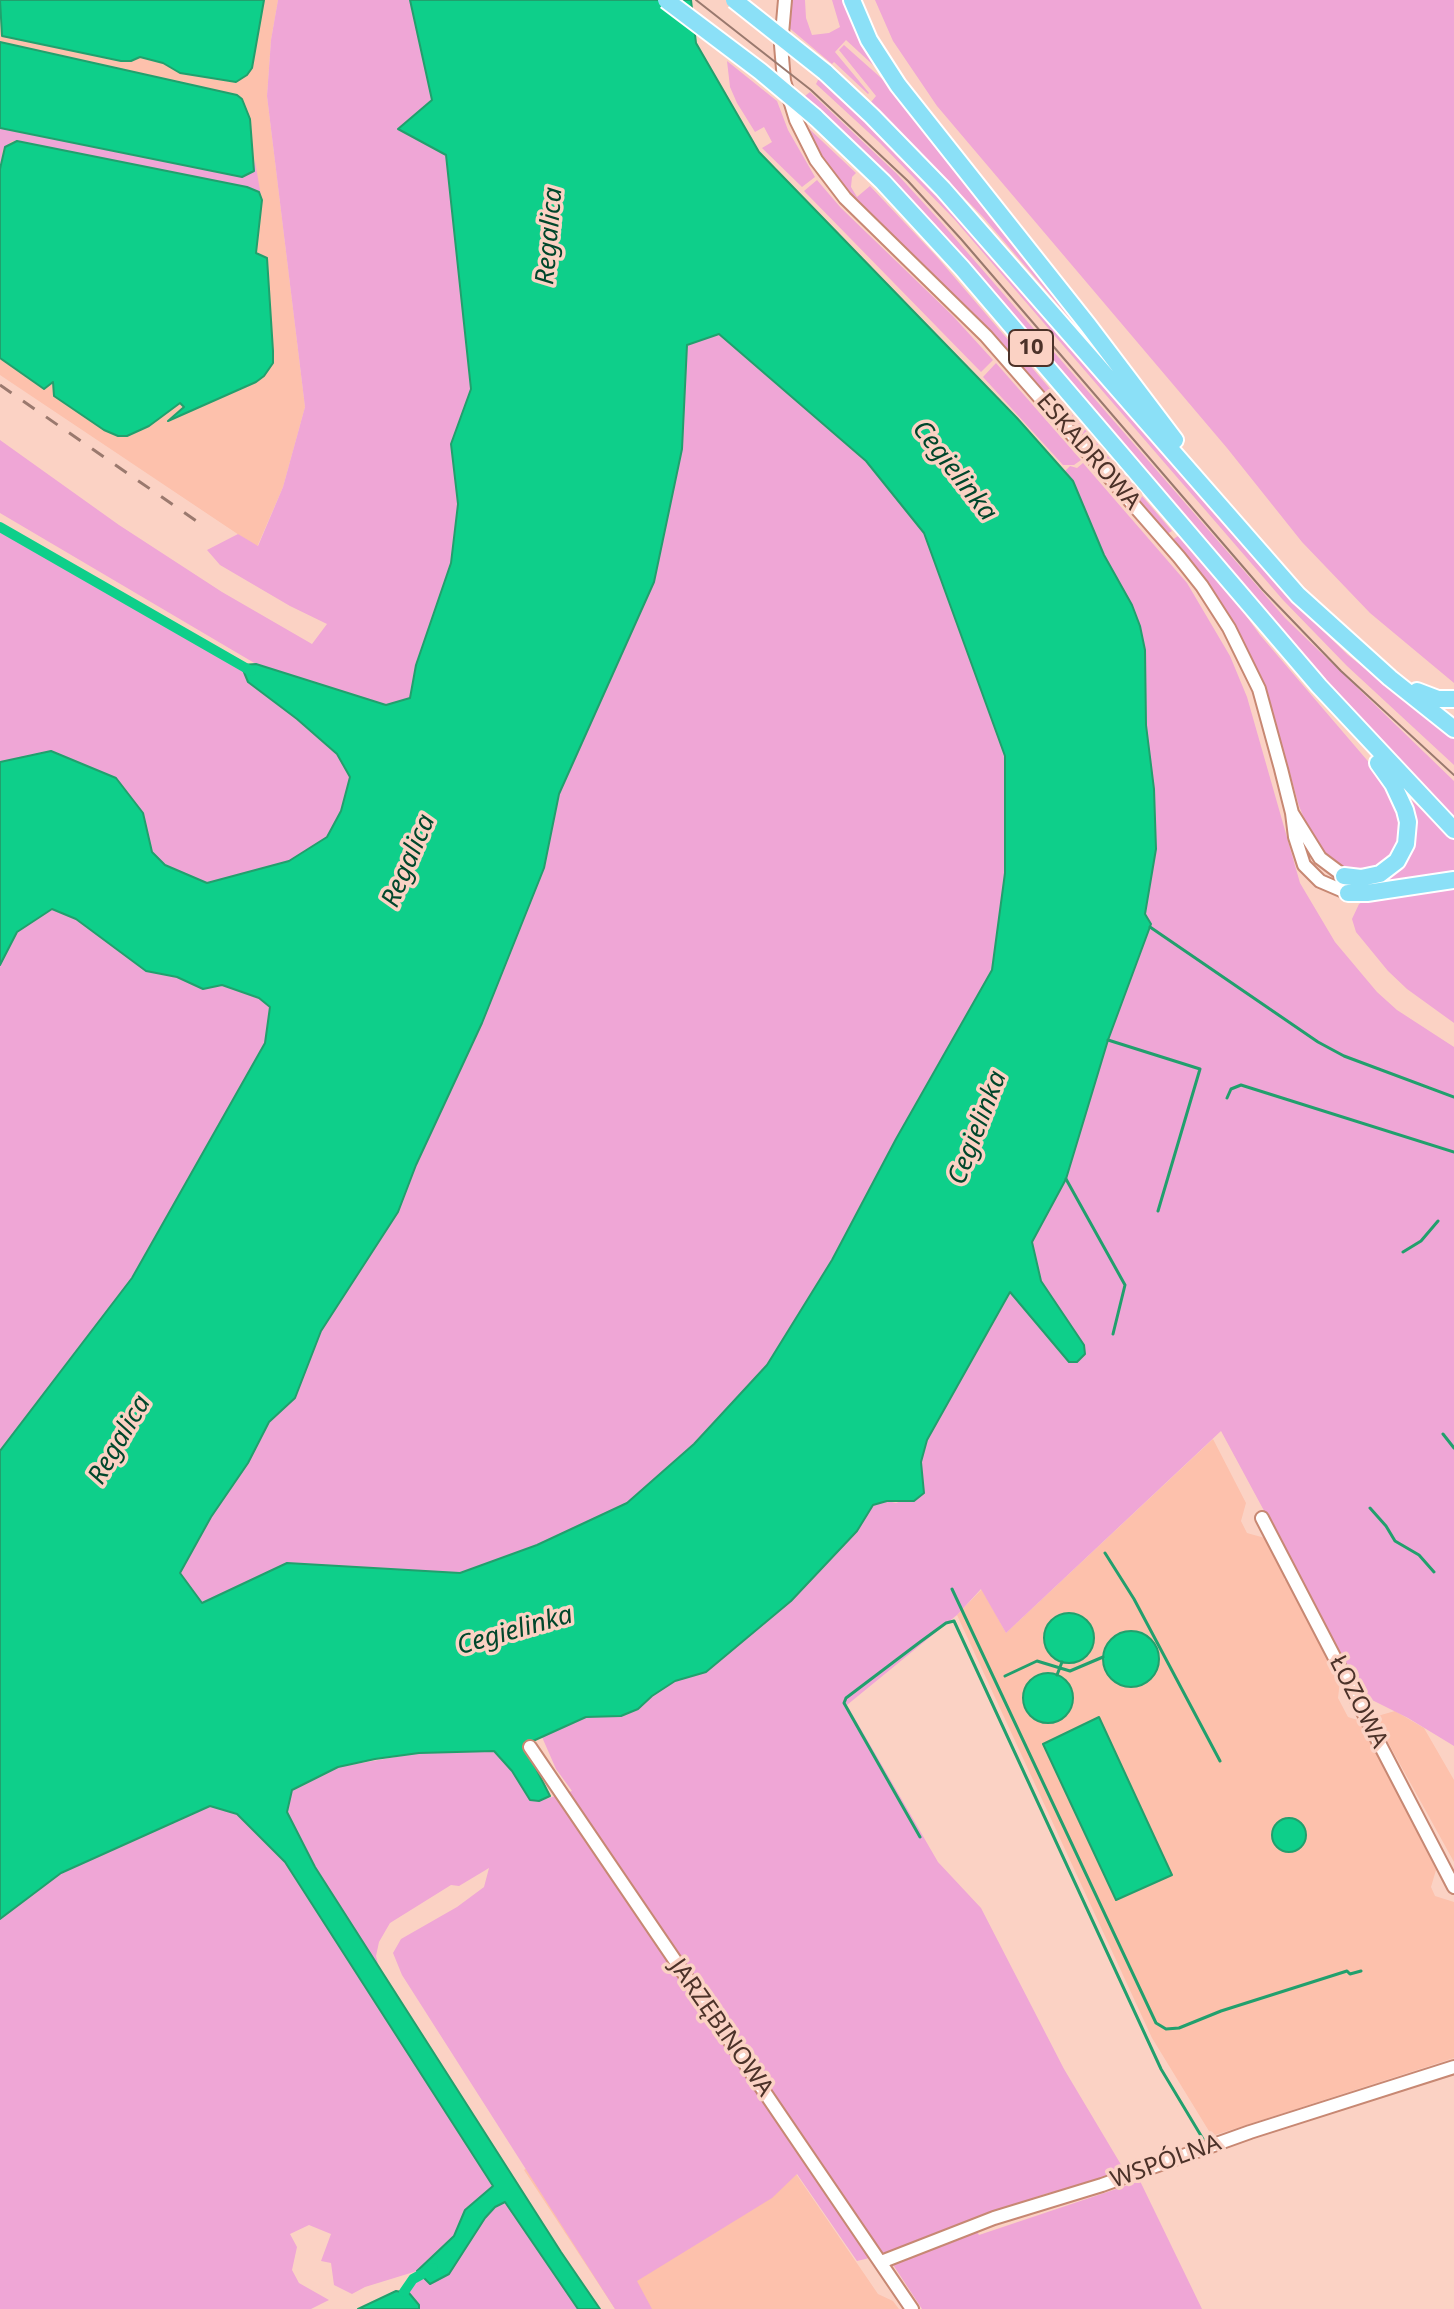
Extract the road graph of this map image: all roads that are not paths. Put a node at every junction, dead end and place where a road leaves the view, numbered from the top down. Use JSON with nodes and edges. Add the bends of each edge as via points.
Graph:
{"nodes":[{"id":1,"x":666,"y":0,"type":"edge"},
{"id":2,"x":734,"y":0,"type":"edge"},
{"id":3,"x":785,"y":0,"type":"edge"},
{"id":4,"x":852,"y":0,"type":"edge"},
{"id":5,"x":1232,"y":519,"type":"junction"},
{"id":6,"x":1390,"y":678,"type":"junction"},
{"id":7,"x":1319,"y":686,"type":"junction"},
{"id":8,"x":1454,"y":699,"type":"edge"},
{"id":9,"x":1454,"y":729,"type":"edge"},
{"id":10,"x":1454,"y":830,"type":"edge"},
{"id":11,"x":1454,"y":880,"type":"edge"},
{"id":12,"x":1346,"y":884,"type":"junction"},
{"id":13,"x":1262,"y":1518,"type":"dead end"},
{"id":14,"x":530,"y":1747,"type":"dead end"},
{"id":15,"x":1454,"y":1887,"type":"edge"},
{"id":16,"x":1454,"y":2067,"type":"edge"},
{"id":17,"x":881,"y":2262,"type":"junction"},
{"id":18,"x":912,"y":2309,"type":"edge"}],
"edges":[{"from":1,"to":7,"type":"main road","number":"10","bridge":true,"via":[[815,117],[883,182]]},
{"from":2,"to":5,"type":"main road","number":"10","bridge":true,"via":[[825,72],[909,152]]},
{"from":3,"to":12,"type":"street","name":"ESKADROWA","via":[[784,81],[816,160],[845,198],[986,336],[1196,578],[1229,628],[1259,689],[1292,813],[1320,858]]},
{"from":4,"to":5,"type":"main road","via":[[869,40],[898,85],[1118,363]]},
{"from":5,"to":6,"type":"main road","number":"10","via":[[1319,617]]},
{"from":6,"to":8,"type":"main road","via":[[1432,698]]},
{"from":6,"to":9,"type":"main road","number":"10"},
{"from":7,"to":10,"type":"main road","number":"10"},
{"from":7,"to":12,"type":"main road","via":[[1393,784],[1408,822],[1402,853],[1389,868]]},
{"from":11,"to":12,"type":"main road","via":[[1379,892]]},
{"from":13,"to":15,"type":"street","name":"ŁOZOWA"},
{"from":14,"to":17,"type":"street","name":"JARZĘBINOWA"},
{"from":16,"to":17,"type":"street","name":"WSPÓLNA","via":[[994,2218]]},
{"from":17,"to":18,"type":"street","name":"JARZĘBINOWA"}]}
